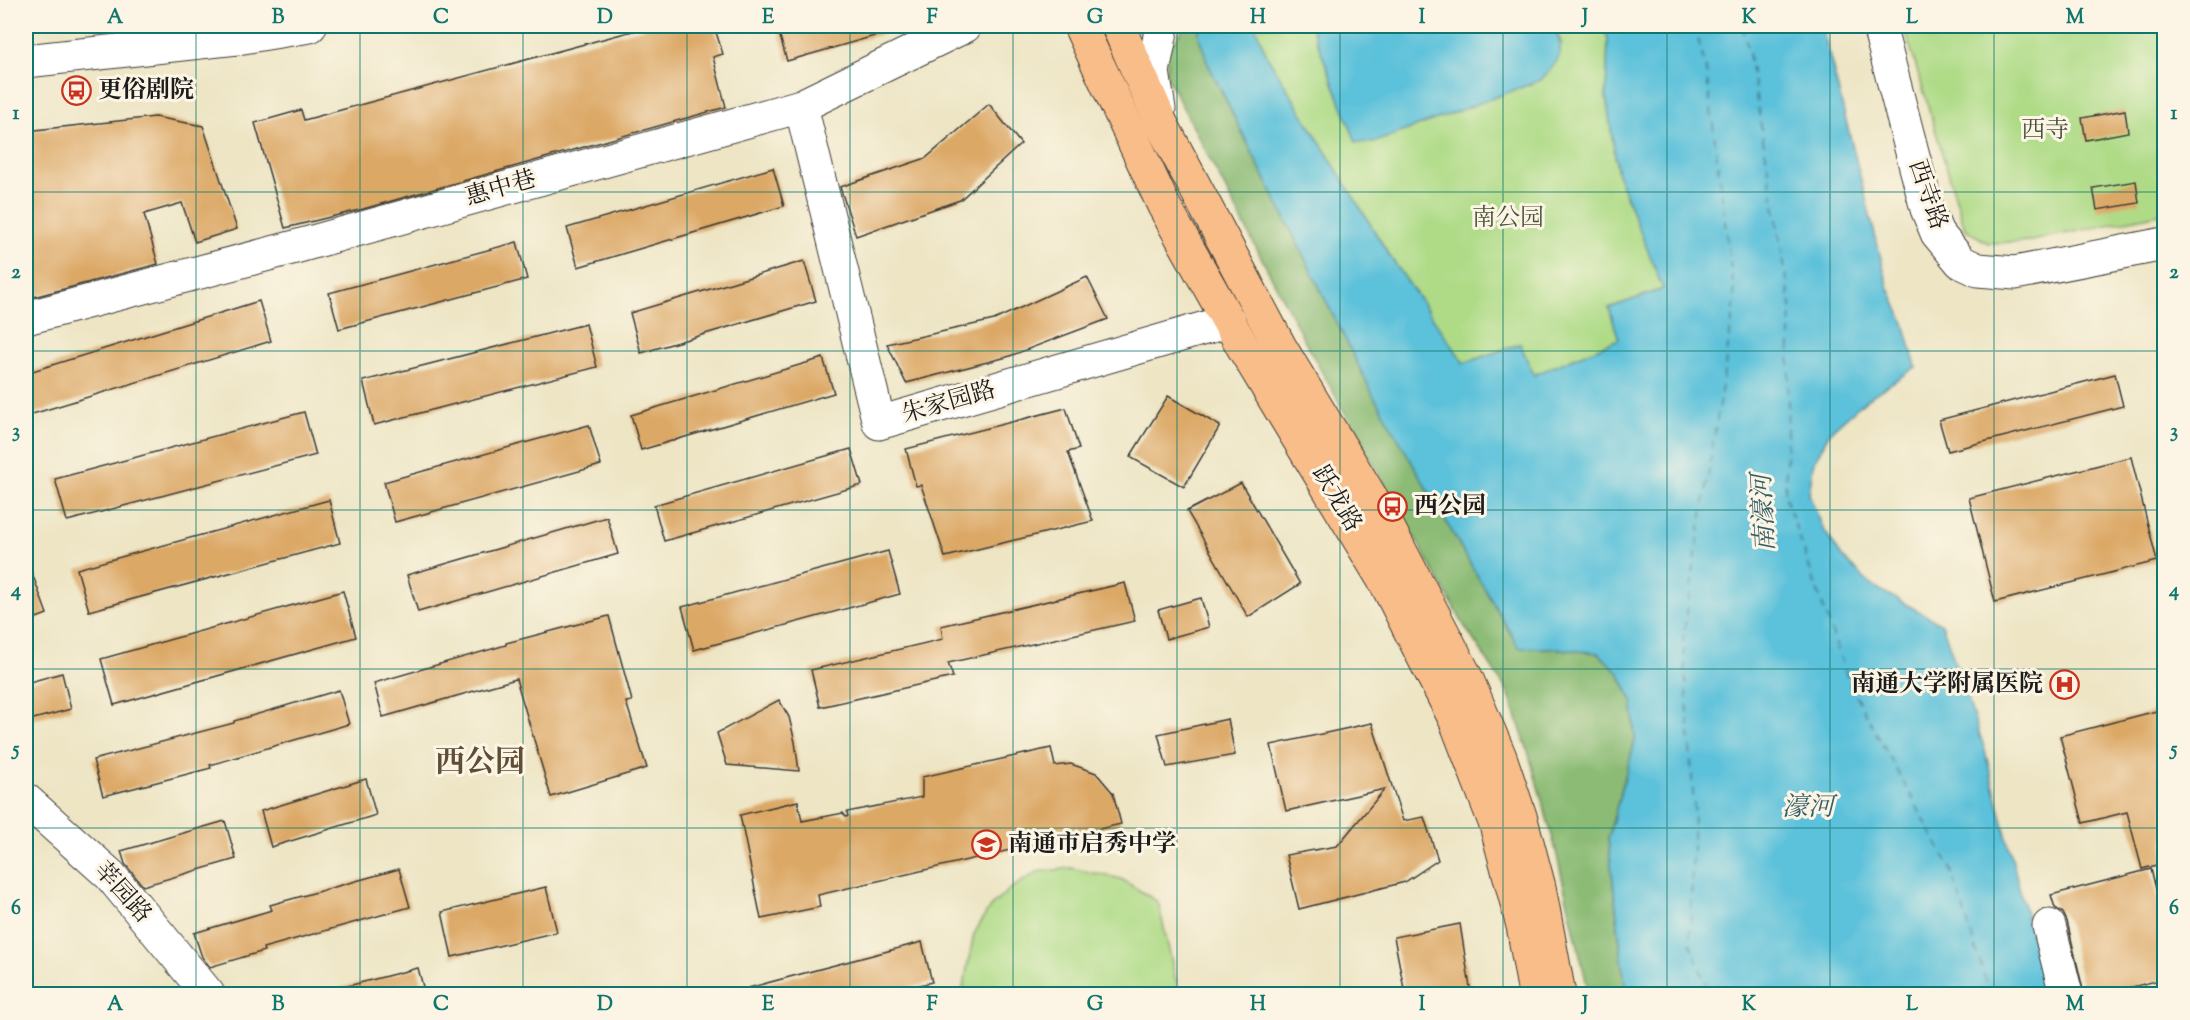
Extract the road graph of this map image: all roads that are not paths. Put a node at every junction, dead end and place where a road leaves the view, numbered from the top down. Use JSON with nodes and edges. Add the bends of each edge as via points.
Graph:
{"nodes":[{"id":1,"x":310,"y":26,"type":"edge"},
{"id":2,"x":965,"y":26,"type":"edge"},
{"id":3,"x":1080,"y":26,"type":"edge"},
{"id":4,"x":1118,"y":26,"type":"edge"},
{"id":5,"x":1162,"y":26,"type":"edge"},
{"id":6,"x":1879,"y":26,"type":"edge"},
{"id":7,"x":26,"y":61,"type":"edge"},
{"id":8,"x":801,"y":106,"type":"junction"},
{"id":9,"x":1161,"y":123,"type":"junction"},
{"id":10,"x":2164,"y":244,"type":"edge"},
{"id":11,"x":26,"y":318,"type":"edge"},
{"id":12,"x":1228,"y":321,"type":"junction"},
{"id":13,"x":26,"y":800,"type":"edge"},
{"id":14,"x":2049,"y":926,"type":"dead end"},
{"id":15,"x":208,"y":994,"type":"edge"},
{"id":16,"x":1535,"y":994,"type":"edge"},
{"id":17,"x":1559,"y":994,"type":"edge"},
{"id":18,"x":2066,"y":994,"type":"edge"}],
"edges":[{"from":1,"to":7,"type":"street"},
{"from":2,"to":8,"type":"street","name":"惠中巷"},
{"from":3,"to":12,"type":"main road","name":"跃龙路","via":[[1164,206]]},
{"from":4,"to":9,"type":"main road","name":"跃龙路"},
{"from":5,"to":9,"type":"street","via":[[1153,72]]},
{"from":6,"to":10,"type":"street","name":"西寺路","via":[[1927,209],[1937,234],[1961,262],[1978,270],[2015,273]]},
{"from":8,"to":11,"type":"street","name":"惠中巷"},
{"from":8,"to":12,"type":"street","name":"朱家园路","via":[[879,423]]},
{"from":9,"to":17,"type":"main road","name":"跃龙路","via":[[1280,347],[1381,514],[1466,677],[1520,816],[1539,887]]},
{"from":12,"to":16,"type":"main road","name":"跃龙路","via":[[1388,587],[1455,719],[1496,825],[1523,926]]},
{"from":13,"to":15,"type":"street","name":"莘园路","via":[[110,874]]},
{"from":14,"to":18,"type":"street"}]}
